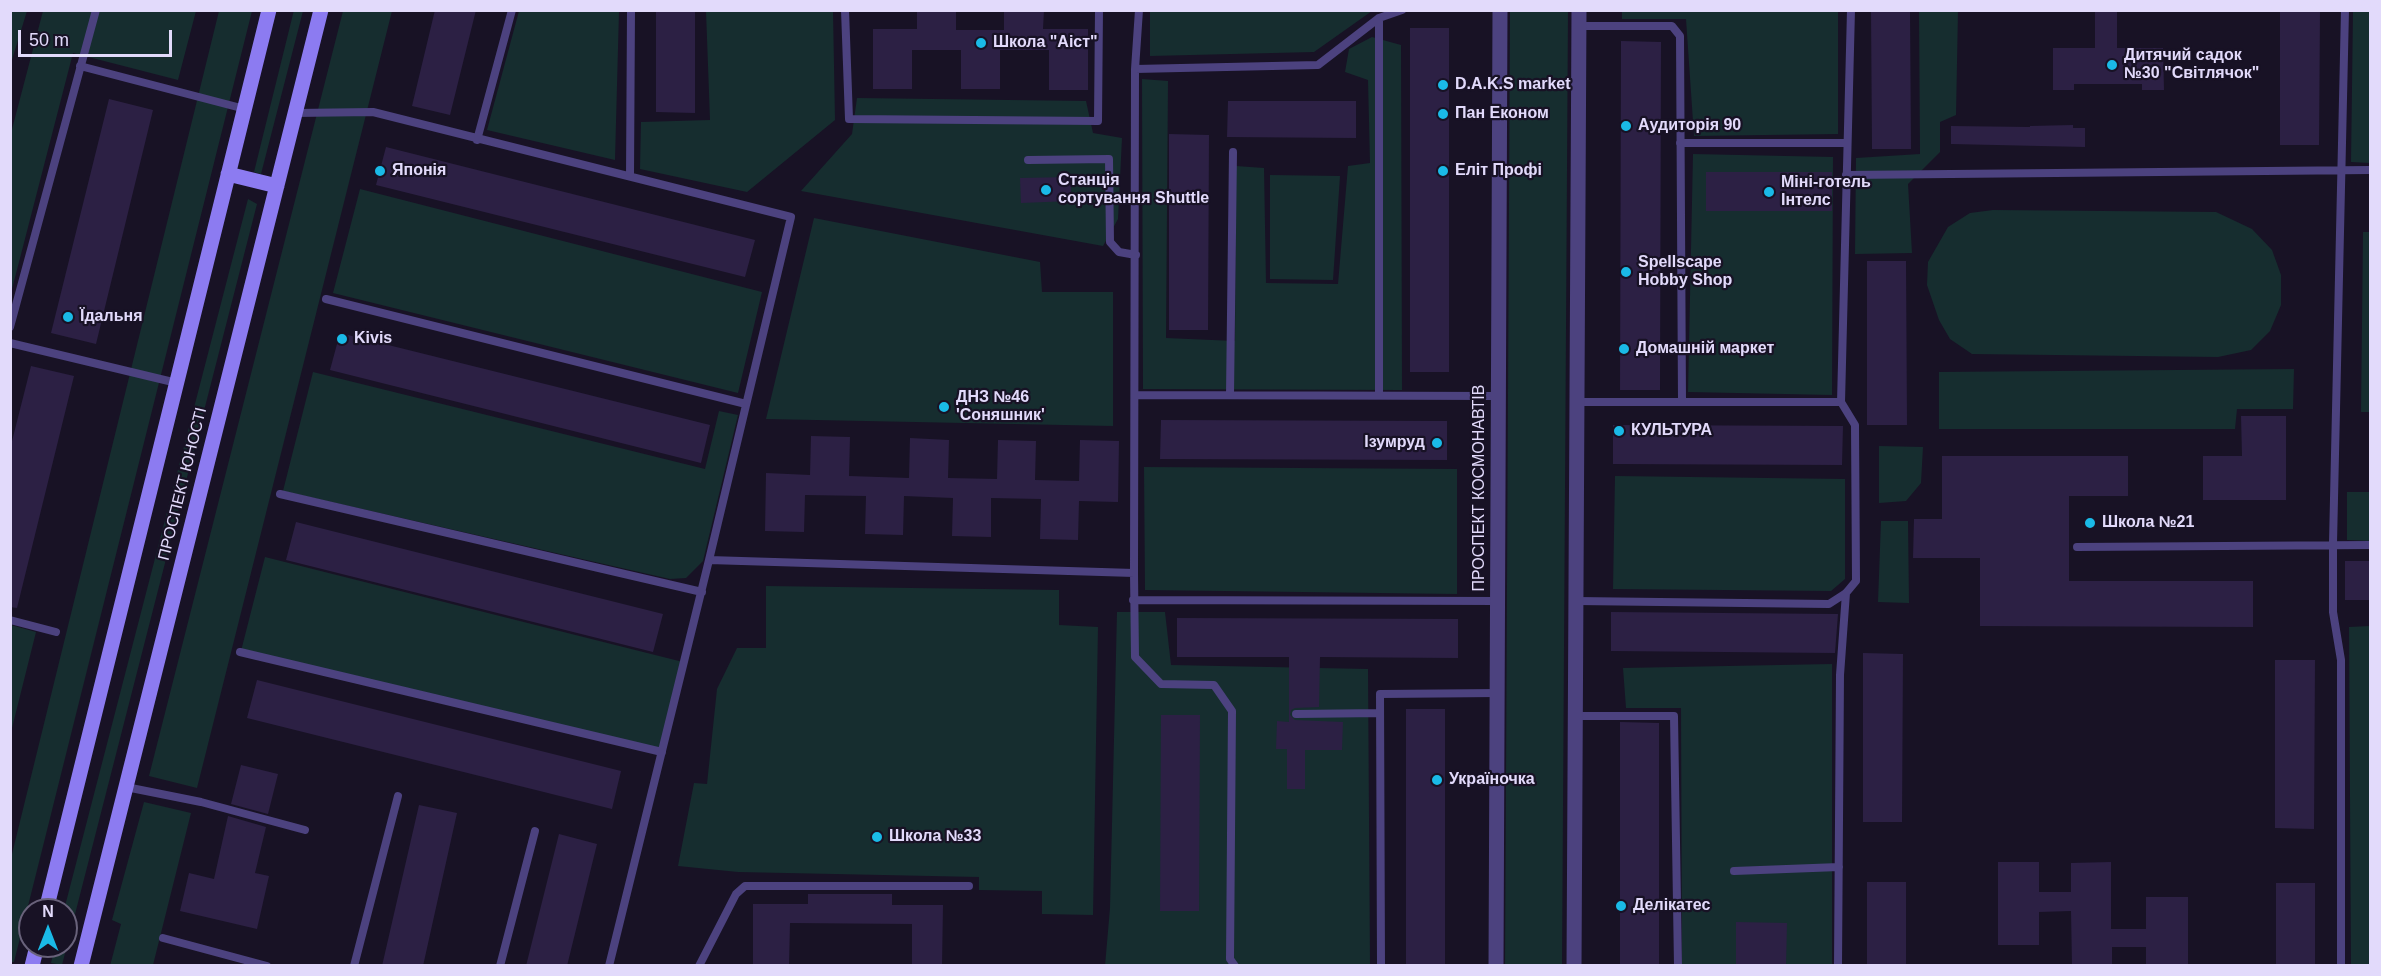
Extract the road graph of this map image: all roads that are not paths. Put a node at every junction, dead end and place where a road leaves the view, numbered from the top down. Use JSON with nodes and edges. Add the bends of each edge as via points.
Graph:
{"nodes":[{"id":1,"x":96,"y":10,"type":"edge"},
{"id":2,"x":269,"y":10,"type":"edge"},
{"id":3,"x":321,"y":10,"type":"edge"},
{"id":4,"x":512,"y":10,"type":"edge"},
{"id":5,"x":631,"y":10,"type":"edge"},
{"id":6,"x":845,"y":10,"type":"edge"},
{"id":7,"x":1100,"y":10,"type":"edge"},
{"id":8,"x":1139,"y":10,"type":"edge"},
{"id":9,"x":1402,"y":10,"type":"edge"},
{"id":10,"x":1500,"y":10,"type":"edge"},
{"id":11,"x":1851,"y":10,"type":"edge"},
{"id":12,"x":2345,"y":10,"type":"edge"},
{"id":13,"x":1379,"y":18,"type":"junction"},
{"id":14,"x":1579,"y":18,"type":"edge"},
{"id":15,"x":80,"y":66,"type":"junction"},
{"id":16,"x":1135,"y":69,"type":"junction"},
{"id":17,"x":244,"y":109,"type":"junction"},
{"id":18,"x":295,"y":113,"type":"junction"},
{"id":19,"x":477,"y":140,"type":"junction"},
{"id":20,"x":1680,"y":142,"type":"junction"},
{"id":21,"x":1846,"y":143,"type":"junction"},
{"id":22,"x":1233,"y":152,"type":"dead end"},
{"id":23,"x":1028,"y":160,"type":"dead end"},
{"id":24,"x":2343,"y":170,"type":"junction"},
{"id":25,"x":2370,"y":170,"type":"edge"},
{"id":26,"x":228,"y":174,"type":"junction"},
{"id":27,"x":1846,"y":175,"type":"junction"},
{"id":28,"x":630,"y":176,"type":"junction"},
{"id":29,"x":277,"y":186,"type":"junction"},
{"id":30,"x":1136,"y":255,"type":"junction"},
{"id":31,"x":326,"y":299,"type":"dead end"},
{"id":32,"x":10,"y":327,"type":"edge"},
{"id":33,"x":10,"y":343,"type":"edge"},
{"id":34,"x":177,"y":383,"type":"junction"},
{"id":35,"x":1136,"y":395,"type":"junction"},
{"id":36,"x":1230,"y":395,"type":"junction"},
{"id":37,"x":1379,"y":395,"type":"junction"},
{"id":38,"x":1498,"y":396,"type":"junction"},
{"id":39,"x":1577,"y":402,"type":"junction"},
{"id":40,"x":1682,"y":402,"type":"junction"},
{"id":41,"x":1841,"y":402,"type":"junction"},
{"id":42,"x":746,"y":404,"type":"junction"},
{"id":43,"x":280,"y":494,"type":"dead end"},
{"id":44,"x":2333,"y":545,"type":"junction"},
{"id":45,"x":2370,"y":545,"type":"edge"},
{"id":46,"x":2078,"y":547,"type":"dead end"},
{"id":47,"x":710,"y":560,"type":"junction"},
{"id":48,"x":1134,"y":573,"type":"junction"},
{"id":49,"x":702,"y":592,"type":"junction"},
{"id":50,"x":1846,"y":593,"type":"junction"},
{"id":51,"x":1133,"y":600,"type":"junction"},
{"id":52,"x":1498,"y":601,"type":"junction"},
{"id":53,"x":1576,"y":601,"type":"junction"},
{"id":54,"x":10,"y":621,"type":"edge"},
{"id":55,"x":56,"y":632,"type":"dead end"},
{"id":56,"x":240,"y":652,"type":"dead end"},
{"id":57,"x":1498,"y":693,"type":"junction"},
{"id":58,"x":1380,"y":713,"type":"junction"},
{"id":59,"x":1296,"y":714,"type":"dead end"},
{"id":60,"x":1575,"y":716,"type":"junction"},
{"id":61,"x":662,"y":752,"type":"junction"},
{"id":62,"x":126,"y":787,"type":"junction"},
{"id":63,"x":398,"y":796,"type":"dead end"},
{"id":64,"x":304,"y":830,"type":"dead end"},
{"id":65,"x":535,"y":831,"type":"dead end"},
{"id":66,"x":1839,"y":867,"type":"junction"},
{"id":67,"x":1734,"y":872,"type":"dead end"},
{"id":68,"x":969,"y":885,"type":"dead end"},
{"id":69,"x":49,"y":898,"type":"edge"},
{"id":70,"x":163,"y":938,"type":"dead end"},
{"id":71,"x":81,"y":966,"type":"edge"},
{"id":72,"x":267,"y":966,"type":"edge"},
{"id":73,"x":354,"y":966,"type":"edge"},
{"id":74,"x":500,"y":966,"type":"edge"},
{"id":75,"x":609,"y":966,"type":"edge"},
{"id":76,"x":699,"y":966,"type":"edge"},
{"id":77,"x":1235,"y":966,"type":"edge"},
{"id":78,"x":1381,"y":966,"type":"edge"},
{"id":79,"x":1496,"y":966,"type":"edge"},
{"id":80,"x":1574,"y":966,"type":"edge"},
{"id":81,"x":1678,"y":966,"type":"edge"},
{"id":82,"x":1838,"y":966,"type":"edge"},
{"id":83,"x":2341,"y":966,"type":"edge"}],
"edges":[{"from":1,"to":15,"type":"lane"},
{"from":2,"to":17,"type":"main road","name":"ПРОСПЕКТ ЮНОСТІ"},
{"from":3,"to":18,"type":"main road","name":"ПРОСПЕКТ ЮНОСТІ"},
{"from":4,"to":19,"type":"lane"},
{"from":5,"to":28,"type":"lane"},
{"from":6,"to":7,"type":"lane","via":[[849,119],[1098,121]]},
{"from":8,"to":16,"type":"lane"},
{"from":9,"to":13,"type":"lane"},
{"from":10,"to":38,"type":"street","name":"ПРОСПЕКТ КОСМОНАВТІВ"},
{"from":11,"to":21,"type":"lane"},
{"from":12,"to":24,"type":"lane"},
{"from":13,"to":16,"type":"lane","via":[[1318,65]]},
{"from":13,"to":37,"type":"lane"},
{"from":14,"to":20,"type":"lane","via":[[1672,26],[1680,36]]},
{"from":14,"to":39,"type":"street"},
{"from":15,"to":17,"type":"lane"},
{"from":15,"to":32,"type":"lane"},
{"from":16,"to":30,"type":"lane"},
{"from":17,"to":26,"type":"main road","name":"ПРОСПЕКТ ЮНОСТІ"},
{"from":18,"to":19,"type":"lane","via":[[373,112]]},
{"from":18,"to":29,"type":"main road","name":"ПРОСПЕКТ ЮНОСТІ"},
{"from":19,"to":28,"type":"lane"},
{"from":20,"to":21,"type":"lane"},
{"from":20,"to":40,"type":"lane"},
{"from":21,"to":27,"type":"lane"},
{"from":22,"to":36,"type":"lane"},
{"from":23,"to":30,"type":"lane","via":[[1109,159],[1110,242],[1119,252]]},
{"from":24,"to":25,"type":"lane"},
{"from":24,"to":27,"type":"lane"},
{"from":24,"to":44,"type":"lane"},
{"from":26,"to":29,"type":"main road"},
{"from":26,"to":34,"type":"main road","name":"ПРОСПЕКТ ЮНОСТІ"},
{"from":27,"to":41,"type":"lane"},
{"from":28,"to":42,"type":"lane","via":[[791,217]]},
{"from":29,"to":62,"type":"main road","name":"ПРОСПЕКТ ЮНОСТІ"},
{"from":30,"to":35,"type":"lane"},
{"from":31,"to":42,"type":"lane"},
{"from":33,"to":34,"type":"lane"},
{"from":34,"to":69,"type":"main road","name":"ПРОСПЕКТ ЮНОСТІ"},
{"from":35,"to":36,"type":"lane"},
{"from":35,"to":48,"type":"lane"},
{"from":36,"to":37,"type":"lane"},
{"from":37,"to":38,"type":"lane"},
{"from":38,"to":52,"type":"street","name":"ПРОСПЕКТ КОСМОНАВТІВ"},
{"from":39,"to":40,"type":"lane"},
{"from":39,"to":53,"type":"street"},
{"from":40,"to":41,"type":"lane"},
{"from":41,"to":50,"type":"lane","via":[[1855,425],[1856,581]]},
{"from":42,"to":47,"type":"lane"},
{"from":43,"to":49,"type":"lane"},
{"from":44,"to":45,"type":"lane"},
{"from":44,"to":46,"type":"lane"},
{"from":44,"to":83,"type":"lane","via":[[2333,612],[2341,660]]},
{"from":47,"to":48,"type":"lane"},
{"from":47,"to":49,"type":"lane"},
{"from":48,"to":51,"type":"lane"},
{"from":49,"to":61,"type":"lane"},
{"from":50,"to":53,"type":"lane","via":[[1829,604]]},
{"from":50,"to":66,"type":"lane","via":[[1840,675]]},
{"from":51,"to":52,"type":"lane"},
{"from":51,"to":77,"type":"lane","via":[[1135,657],[1161,684],[1214,685],[1232,711],[1230,959]]},
{"from":52,"to":57,"type":"street","name":"ПРОСПЕКТ КОСМОНАВТІВ"},
{"from":53,"to":60,"type":"street"},
{"from":54,"to":55,"type":"lane"},
{"from":56,"to":61,"type":"lane"},
{"from":57,"to":58,"type":"lane","via":[[1380,694]]},
{"from":57,"to":79,"type":"street","name":"ПРОСПЕКТ КОСМОНАВТІВ"},
{"from":58,"to":59,"type":"lane"},
{"from":58,"to":78,"type":"lane"},
{"from":60,"to":80,"type":"street"},
{"from":60,"to":81,"type":"lane","via":[[1674,716]]},
{"from":61,"to":75,"type":"lane"},
{"from":62,"to":64,"type":"lane","via":[[201,802]]},
{"from":62,"to":71,"type":"main road","name":"ПРОСПЕКТ ЮНОСТІ"},
{"from":63,"to":73,"type":"lane"},
{"from":65,"to":74,"type":"lane"},
{"from":66,"to":67,"type":"lane"},
{"from":66,"to":82,"type":"lane"},
{"from":68,"to":76,"type":"lane","via":[[745,885],[736,894]]},
{"from":70,"to":72,"type":"lane"}]}
